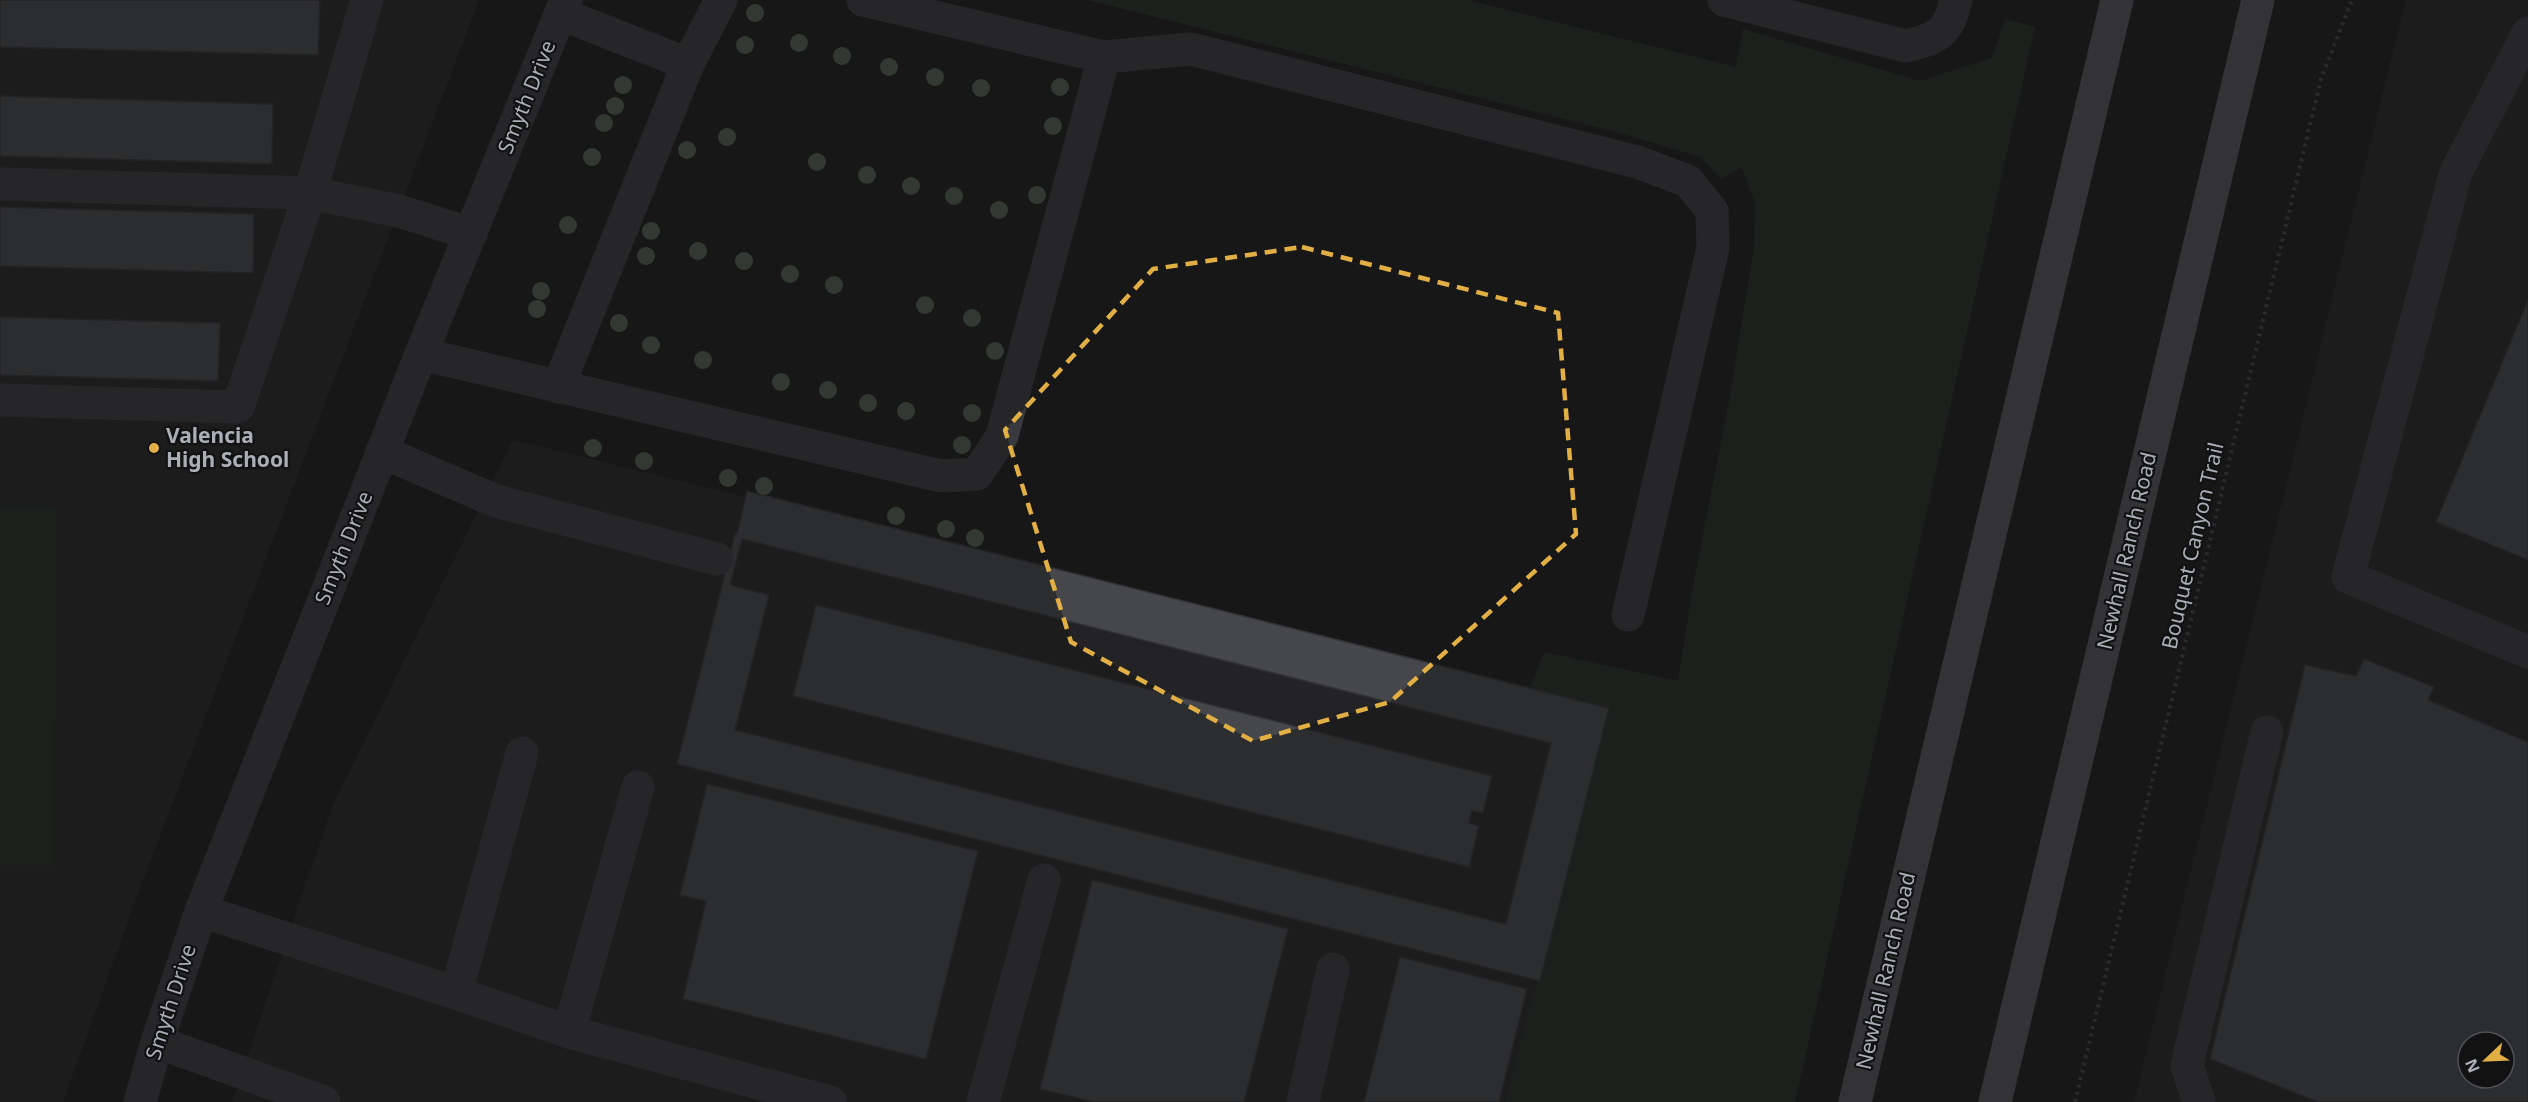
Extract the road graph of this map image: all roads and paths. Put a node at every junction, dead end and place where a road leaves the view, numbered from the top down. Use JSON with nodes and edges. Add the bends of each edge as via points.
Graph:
{"nodes":[{"id":1,"x":368,"y":0,"type":"edge"},
{"id":2,"x":721,"y":0,"type":"edge"},
{"id":3,"x":863,"y":0,"type":"edge"},
{"id":4,"x":1725,"y":0,"type":"edge"},
{"id":5,"x":1956,"y":0,"type":"edge"},
{"id":6,"x":2117,"y":0,"type":"edge"},
{"id":7,"x":2258,"y":0,"type":"edge"},
{"id":8,"x":2352,"y":0,"type":"edge"},
{"id":9,"x":563,"y":7,"type":"edge"},
{"id":10,"x":2528,"y":33,"type":"edge"},
{"id":11,"x":1104,"y":57,"type":"junction"},
{"id":12,"x":688,"y":64,"type":"junction"},
{"id":13,"x":0,"y":184,"type":"edge"},
{"id":14,"x":310,"y":193,"type":"junction"},
{"id":15,"x":471,"y":234,"type":"junction"},
{"id":16,"x":421,"y":354,"type":"junction"},
{"id":17,"x":558,"y":387,"type":"junction"},
{"id":18,"x":0,"y":400,"type":"edge"},
{"id":19,"x":382,"y":452,"type":"junction"},
{"id":20,"x":717,"y":559,"type":"dead end"},
{"id":21,"x":1628,"y":615,"type":"dead end"},
{"id":22,"x":2528,"y":652,"type":"edge"},
{"id":23,"x":2267,"y":732,"type":"dead end"},
{"id":24,"x":522,"y":753,"type":"dead end"},
{"id":25,"x":638,"y":787,"type":"dead end"},
{"id":26,"x":1044,"y":880,"type":"dead end"},
{"id":27,"x":201,"y":911,"type":"junction"},
{"id":28,"x":1332,"y":969,"type":"dead end"},
{"id":29,"x":456,"y":993,"type":"junction"},
{"id":30,"x":569,"y":1032,"type":"junction"},
{"id":31,"x":157,"y":1042,"type":"junction"},
{"id":32,"x":140,"y":1102,"type":"edge"},
{"id":33,"x":324,"y":1102,"type":"edge"},
{"id":34,"x":830,"y":1102,"type":"edge"},
{"id":35,"x":983,"y":1102,"type":"edge"},
{"id":36,"x":1303,"y":1102,"type":"edge"},
{"id":37,"x":1854,"y":1102,"type":"edge"},
{"id":38,"x":1995,"y":1102,"type":"edge"},
{"id":39,"x":2075,"y":1102,"type":"edge"},
{"id":40,"x":2199,"y":1102,"type":"edge"}],
"edges":[{"from":1,"to":14,"type":"street"},
{"from":2,"to":12,"type":"street"},
{"from":3,"to":11,"type":"street"},
{"from":4,"to":5,"type":"street","via":[[1906,46],[1931,40],[1950,22]]},
{"from":6,"to":37,"type":"main road","name":"Newhall Ranch Road"},
{"from":7,"to":38,"type":"main road","name":"Newhall Ranch Road"},
{"from":8,"to":39,"type":"path","name":"Bouquet Canyon Trail","via":[[2321,80]]},
{"from":9,"to":12,"type":"street"},
{"from":9,"to":15,"type":"street","name":"Smyth Drive"},
{"from":10,"to":22,"type":"street","via":[[2456,172],[2348,577]]},
{"from":11,"to":17,"type":"street","via":[[1002,436],[977,474],[941,476]]},
{"from":11,"to":21,"type":"street","via":[[1191,49],[1637,162],[1688,181],[1712,212],[1713,248]]},
{"from":12,"to":17,"type":"street"},
{"from":13,"to":14,"type":"street"},
{"from":14,"to":15,"type":"street","via":[[399,211]]},
{"from":14,"to":18,"type":"street","via":[[238,407]]},
{"from":15,"to":16,"type":"street","name":"Smyth Drive"},
{"from":16,"to":17,"type":"street"},
{"from":16,"to":19,"type":"street","name":"Smyth Drive"},
{"from":19,"to":20,"type":"street","via":[[496,501]]},
{"from":19,"to":27,"type":"street","name":"Smyth Drive"},
{"from":23,"to":40,"type":"street","via":[[2187,1065]]},
{"from":24,"to":29,"type":"street"},
{"from":25,"to":30,"type":"street"},
{"from":26,"to":35,"type":"street"},
{"from":27,"to":29,"type":"street"},
{"from":27,"to":31,"type":"street","name":"Smyth Drive"},
{"from":28,"to":36,"type":"street"},
{"from":29,"to":30,"type":"street"},
{"from":30,"to":34,"type":"street"},
{"from":31,"to":32,"type":"street","name":"Smyth Drive"},
{"from":31,"to":33,"type":"street"}]}
